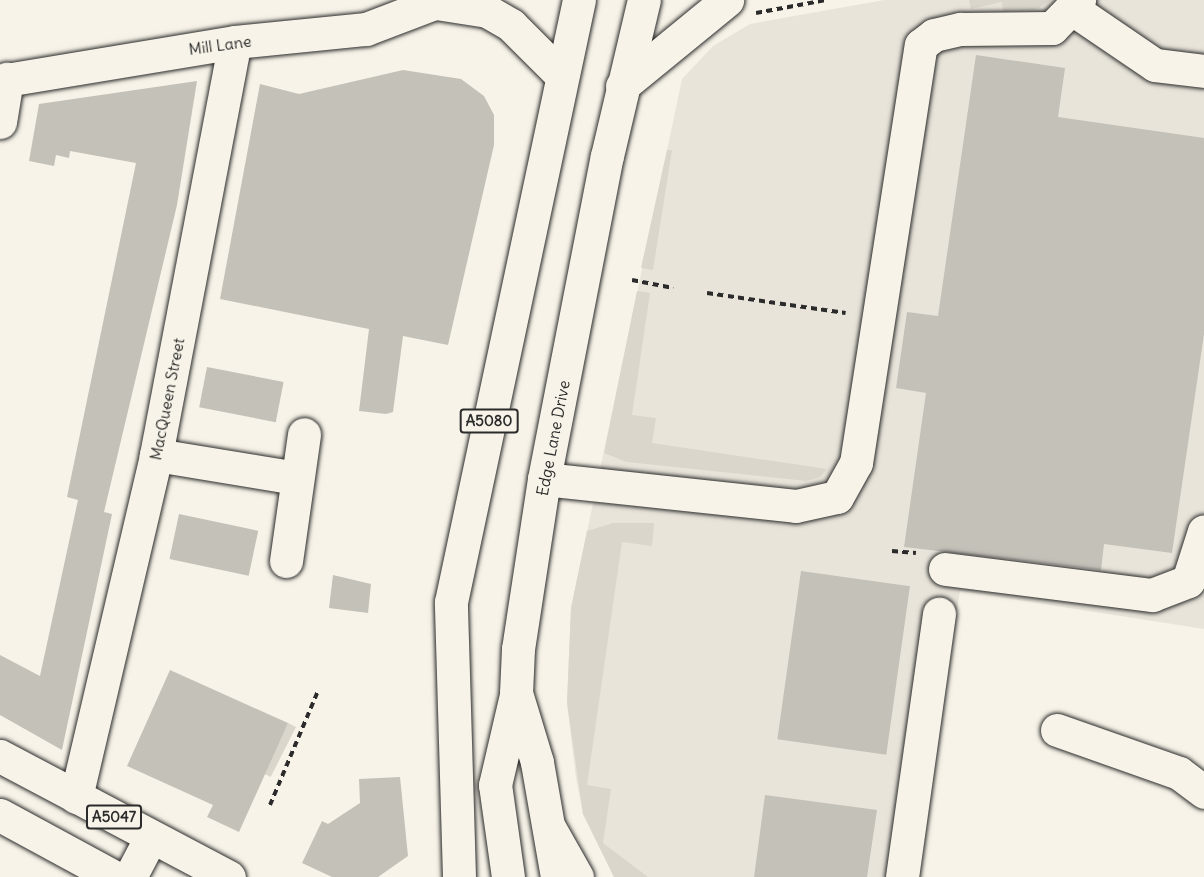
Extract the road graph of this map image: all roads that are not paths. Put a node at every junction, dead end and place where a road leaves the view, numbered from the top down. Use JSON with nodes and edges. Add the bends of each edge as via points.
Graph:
{"nodes":[{"id":1,"x":579,"y":0,"type":"edge"},
{"id":2,"x":644,"y":0,"type":"edge"},
{"id":3,"x":439,"y":2,"type":"edge"},
{"id":4,"x":1077,"y":5,"type":"edge"},
{"id":5,"x":738,"y":8,"type":"edge"},
{"id":6,"x":235,"y":42,"type":"junction"},
{"id":7,"x":1204,"y":71,"type":"edge"},
{"id":8,"x":562,"y":76,"type":"junction"},
{"id":9,"x":4,"y":80,"type":"edge"},
{"id":10,"x":622,"y":86,"type":"junction"},
{"id":11,"x":0,"y":122,"type":"edge"},
{"id":12,"x":304,"y":434,"type":"dead end"},
{"id":13,"x":156,"y":455,"type":"junction"},
{"id":14,"x":296,"y":478,"type":"junction"},
{"id":15,"x":544,"y":479,"type":"junction"},
{"id":16,"x":1204,"y":531,"type":"edge"},
{"id":17,"x":286,"y":561,"type":"dead end"},
{"id":18,"x":945,"y":570,"type":"dead end"},
{"id":19,"x":939,"y":614,"type":"dead end"},
{"id":20,"x":516,"y":693,"type":"junction"},
{"id":21,"x":1057,"y":730,"type":"dead end"},
{"id":22,"x":0,"y":756,"type":"edge"},
{"id":23,"x":1204,"y":792,"type":"edge"},
{"id":24,"x":76,"y":797,"type":"junction"},
{"id":25,"x":0,"y":815,"type":"edge"},
{"id":26,"x":547,"y":825,"type":"junction"},
{"id":27,"x":152,"y":837,"type":"junction"},
{"id":28,"x":452,"y":868,"type":"edge"},
{"id":29,"x":114,"y":877,"type":"edge"},
{"id":30,"x":130,"y":877,"type":"edge"},
{"id":31,"x":228,"y":877,"type":"edge"},
{"id":32,"x":508,"y":877,"type":"edge"},
{"id":33,"x":557,"y":877,"type":"edge"},
{"id":34,"x":578,"y":877,"type":"edge"},
{"id":35,"x":902,"y":877,"type":"edge"}],
"edges":[{"from":1,"to":8,"type":"main road","number":"A5080"},
{"from":2,"to":10,"type":"main road","name":"Edge Lane Drive"},
{"from":3,"to":6,"type":"main road","name":"Mill Lane","via":[[366,30]]},
{"from":3,"to":8,"type":"main road","via":[[487,11],[511,25]]},
{"from":4,"to":7,"type":"main road","via":[[1155,64]]},
{"from":4,"to":15,"type":"main road","via":[[1052,28],[961,29],[934,35],[921,45],[856,464],[837,497],[796,506]]},
{"from":5,"to":10,"type":"main road"},
{"from":6,"to":9,"type":"main road","name":"Mill Lane"},
{"from":6,"to":13,"type":"main road","name":"MacQueen Street"},
{"from":8,"to":28,"type":"main road","number":"A5080","via":[[451,602]]},
{"from":9,"to":11,"type":"main road"},
{"from":10,"to":15,"type":"main road","name":"Edge Lane Drive"},
{"from":12,"to":14,"type":"main road"},
{"from":13,"to":14,"type":"main road"},
{"from":13,"to":24,"type":"main road","name":"MacQueen Street"},
{"from":14,"to":17,"type":"main road"},
{"from":15,"to":20,"type":"main road","name":"Edge Lane Drive"},
{"from":16,"to":18,"type":"main road","via":[[1188,581],[1152,595]]},
{"from":19,"to":35,"type":"main road"},
{"from":20,"to":26,"type":"main road","name":"Edge Lane Drive","via":[[537,762]]},
{"from":20,"to":32,"type":"main road","via":[[495,785]]},
{"from":21,"to":23,"type":"main road","via":[[1179,773]]},
{"from":22,"to":24,"type":"main road","number":"A5047"},
{"from":24,"to":27,"type":"main road","number":"A5047"},
{"from":25,"to":29,"type":"main road"},
{"from":26,"to":33,"type":"main road","name":"Edge Lane Drive"},
{"from":26,"to":34,"type":"main road"},
{"from":27,"to":30,"type":"main road","number":"A5047"},
{"from":27,"to":31,"type":"main road","number":"A5047"}]}
